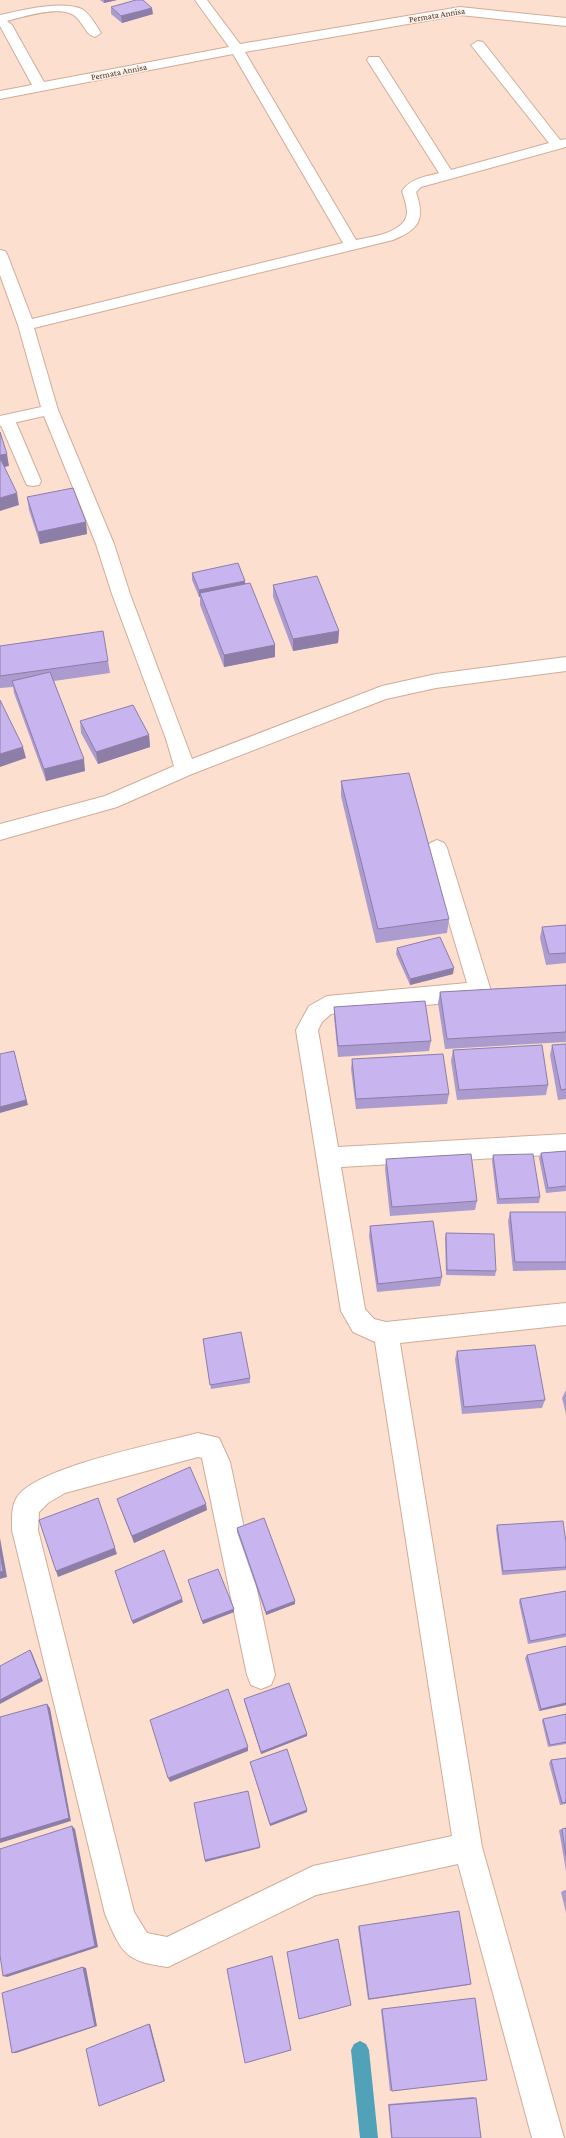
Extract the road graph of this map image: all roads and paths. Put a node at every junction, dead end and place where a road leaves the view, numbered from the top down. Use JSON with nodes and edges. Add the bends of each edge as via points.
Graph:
{"nodes":[{"id":1,"x":201,"y":0,"type":"edge"},
{"id":2,"x":460,"y":0,"type":"edge"},
{"id":3,"x":471,"y":10,"type":"junction"},
{"id":4,"x":3,"y":22,"type":"edge"},
{"id":5,"x":566,"y":22,"type":"edge"},
{"id":6,"x":95,"y":33,"type":"dead end"},
{"id":7,"x":478,"y":45,"type":"dead end"},
{"id":8,"x":237,"y":49,"type":"junction"},
{"id":9,"x":374,"y":60,"type":"dead end"},
{"id":10,"x":40,"y":87,"type":"junction"},
{"id":11,"x":0,"y":95,"type":"edge"},
{"id":12,"x":562,"y":144,"type":"edge"},
{"id":13,"x":448,"y":175,"type":"junction"},
{"id":14,"x":352,"y":246,"type":"junction"},
{"id":15,"x":0,"y":254,"type":"edge"},
{"id":16,"x":26,"y":325,"type":"junction"},
{"id":17,"x":50,"y":410,"type":"junction"},
{"id":18,"x":3,"y":420,"type":"edge"},
{"id":19,"x":34,"y":481,"type":"dead end"},
{"id":20,"x":566,"y":664,"type":"edge"},
{"id":21,"x":185,"y":769,"type":"junction"},
{"id":22,"x":0,"y":832,"type":"edge"},
{"id":23,"x":437,"y":848,"type":"dead end"},
{"id":24,"x":566,"y":1144,"type":"edge"},
{"id":25,"x":327,"y":1158,"type":"junction"},
{"id":26,"x":566,"y":1314,"type":"edge"},
{"id":27,"x":386,"y":1333,"type":"junction"},
{"id":28,"x":261,"y":1675,"type":"dead end"},
{"id":29,"x":468,"y":1847,"type":"junction"},
{"id":30,"x":554,"y":2134,"type":"edge"}],
"edges":[{"from":1,"to":8,"type":"street"},
{"from":2,"to":3,"type":"street","name":"Permata Annisa"},
{"from":3,"to":5,"type":"street","name":"Permata Annisa"},
{"from":3,"to":8,"type":"street","name":"Permata Annisa"},
{"from":4,"to":6,"type":"street","via":[[45,10],[74,10]]},
{"from":4,"to":10,"type":"street"},
{"from":7,"to":12,"type":"street"},
{"from":8,"to":10,"type":"street","name":"Permata Annisa"},
{"from":8,"to":14,"type":"street"},
{"from":9,"to":13,"type":"street"},
{"from":10,"to":11,"type":"street","name":"Permata Annisa"},
{"from":12,"to":13,"type":"street"},
{"from":13,"to":14,"type":"street","via":[[411,188],[409,191],[414,214],[402,231]]},
{"from":14,"to":16,"type":"street"},
{"from":15,"to":16,"type":"street"},
{"from":16,"to":17,"type":"street"},
{"from":17,"to":18,"type":"street"},
{"from":17,"to":21,"type":"street","via":[[106,544],[121,594]]},
{"from":18,"to":19,"type":"street"},
{"from":20,"to":21,"type":"street","via":[[436,681],[382,693]]},
{"from":21,"to":22,"type":"street","via":[[110,802]]},
{"from":23,"to":25,"type":"street","via":[[488,990],[339,1002],[327,1004],[319,1009],[307,1030]]},
{"from":24,"to":25,"type":"street"},
{"from":25,"to":27,"type":"street","via":[[353,1311],[361,1325],[373,1332]]},
{"from":26,"to":27,"type":"street"},
{"from":27,"to":29,"type":"street"},
{"from":28,"to":29,"type":"street","via":[[217,1462],[210,1447],[198,1445],[60,1482],[39,1494],[26,1506],[25,1530],[120,1914],[133,1942],[146,1950],[168,1952],[313,1881]]},
{"from":29,"to":30,"type":"street"}]}
